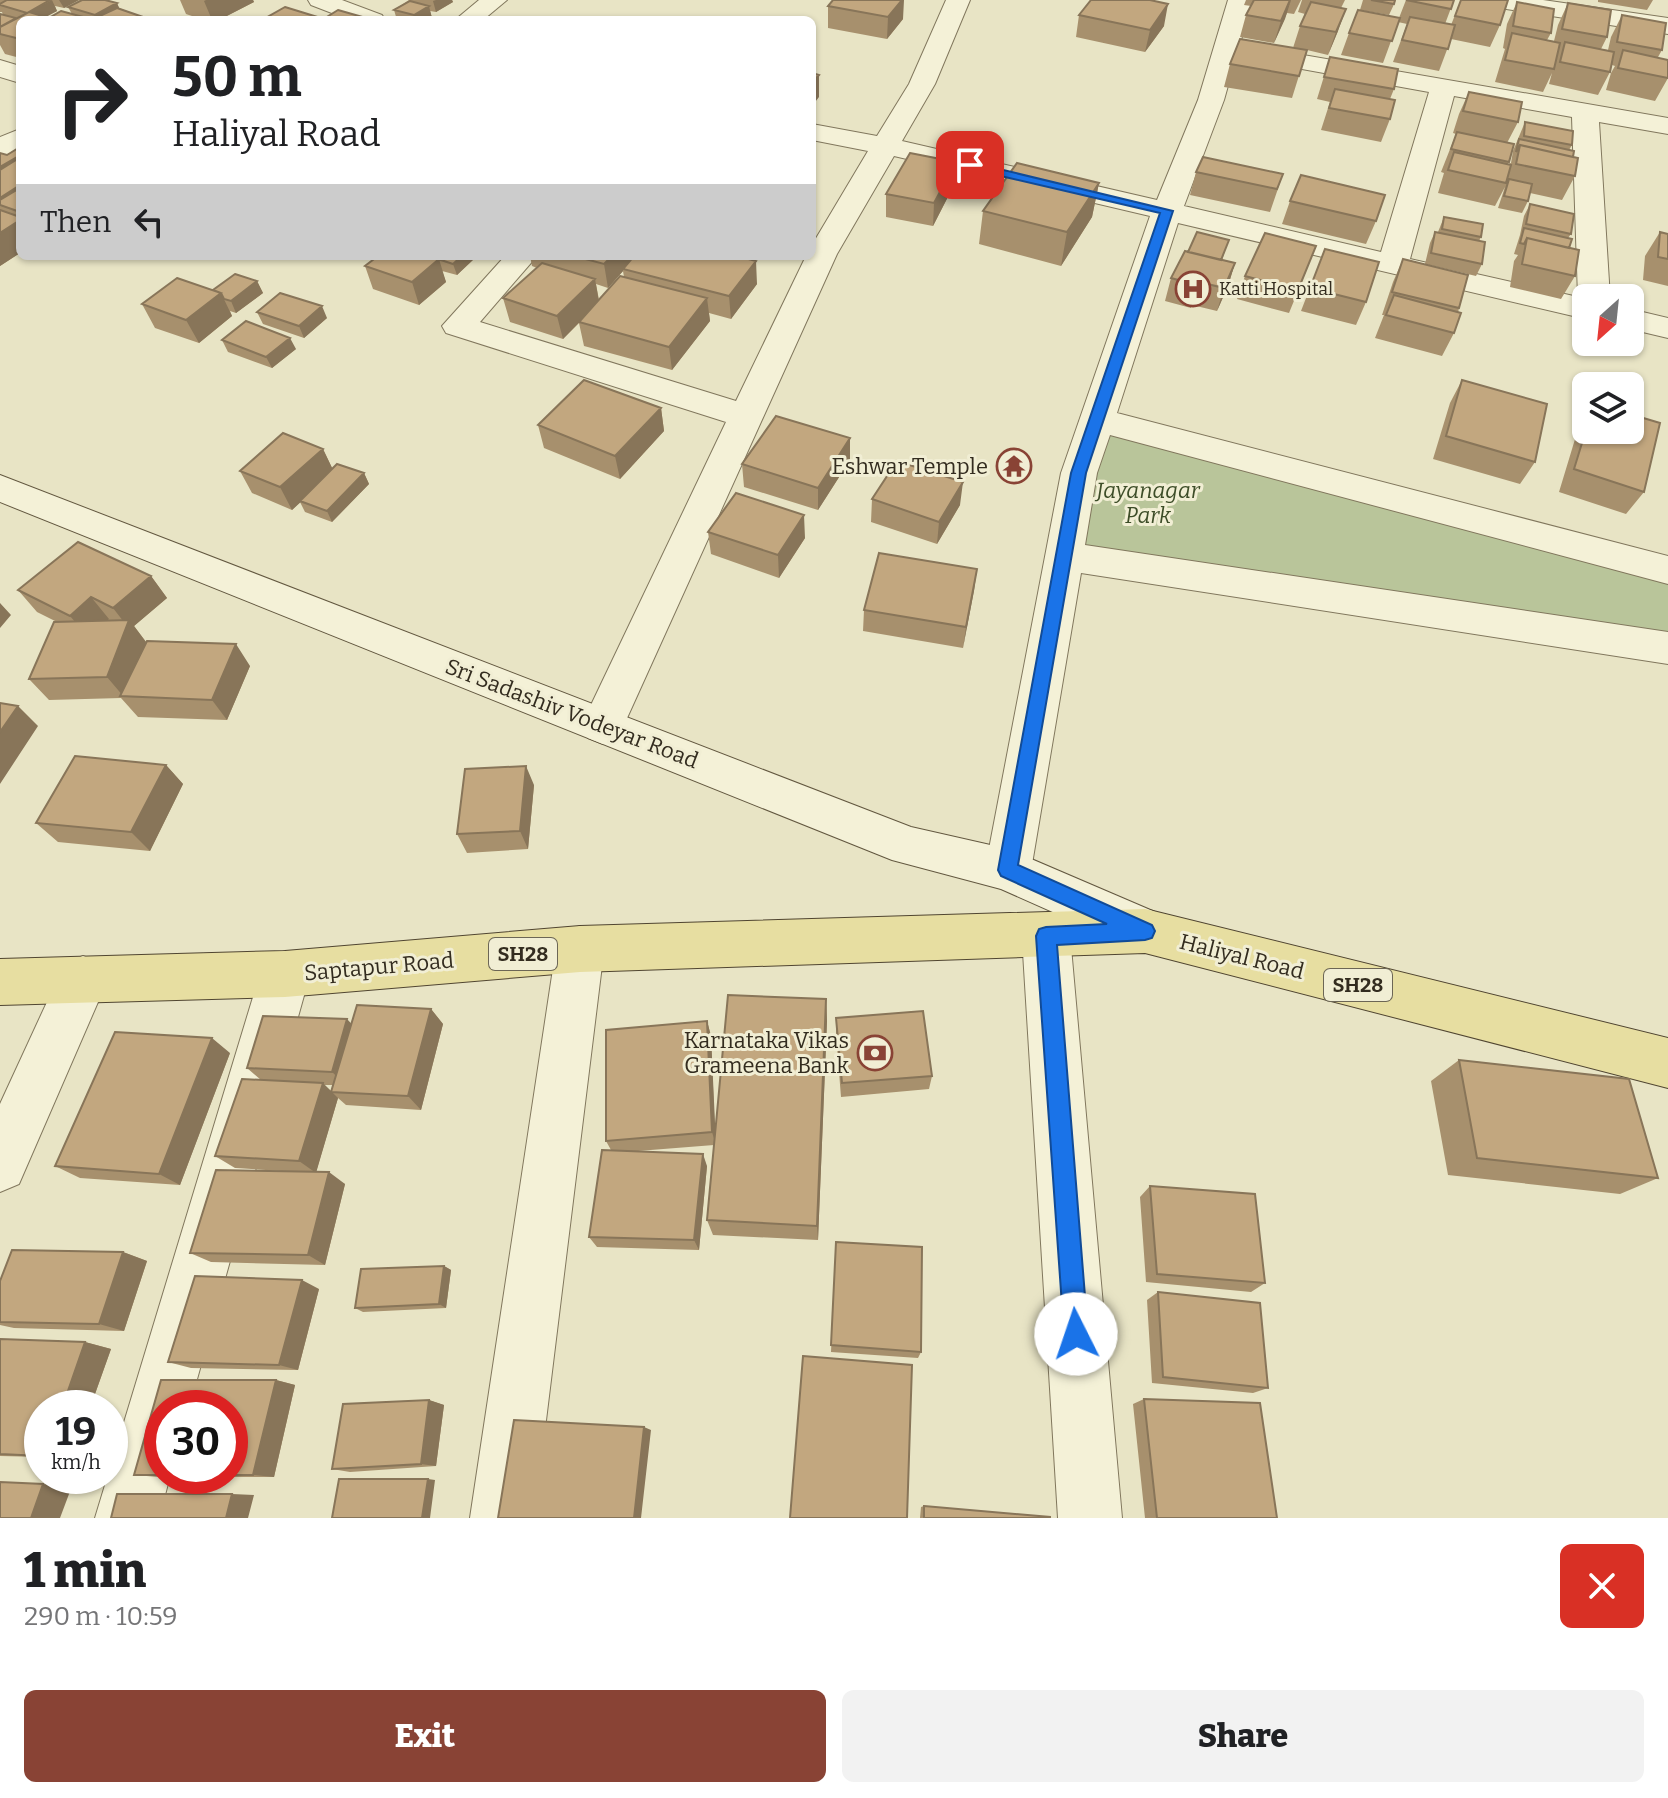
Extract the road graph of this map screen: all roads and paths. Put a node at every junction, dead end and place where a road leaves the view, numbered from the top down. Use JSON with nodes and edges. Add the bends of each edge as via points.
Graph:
{"nodes":[{"id":1,"x":320,"y":0,"type":"edge"},
{"id":2,"x":495,"y":0,"type":"edge"},
{"id":3,"x":958,"y":0,"type":"edge"},
{"id":4,"x":1240,"y":0,"type":"edge"},
{"id":5,"x":1493,"y":0,"type":"edge"},
{"id":6,"x":362,"y":16,"type":"edge"},
{"id":7,"x":473,"y":16,"type":"edge"},
{"id":8,"x":1668,"y":26,"type":"edge"},
{"id":9,"x":1226,"y":48,"type":"junction"},
{"id":10,"x":1444,"y":86,"type":"junction"},
{"id":11,"x":1585,"y":111,"type":"junction"},
{"id":12,"x":1668,"y":126,"type":"edge"},
{"id":13,"x":816,"y":133,"type":"edge"},
{"id":14,"x":886,"y":146,"type":"junction"},
{"id":15,"x":1167,"y":211,"type":"junction"},
{"id":16,"x":518,"y":260,"type":"edge"},
{"id":17,"x":1393,"y":264,"type":"junction"},
{"id":18,"x":1593,"y":284,"type":"edge"},
{"id":19,"x":1572,"y":306,"type":"edge"},
{"id":20,"x":1644,"y":322,"type":"edge"},
{"id":21,"x":1668,"y":328,"type":"edge"},
{"id":22,"x":746,"y":416,"type":"junction"},
{"id":23,"x":1097,"y":420,"type":"junction"},
{"id":24,"x":0,"y":488,"type":"edge"},
{"id":25,"x":1064,"y":556,"type":"junction"},
{"id":26,"x":1668,"y":570,"type":"edge"},
{"id":27,"x":1668,"y":648,"type":"edge"},
{"id":28,"x":603,"y":726,"type":"junction"},
{"id":29,"x":1008,"y":870,"type":"junction"},
{"id":30,"x":1145,"y":931,"type":"junction"},
{"id":31,"x":1046,"y":936,"type":"junction"},
{"id":32,"x":580,"y":949,"type":"junction"},
{"id":33,"x":285,"y":974,"type":"junction"},
{"id":34,"x":83,"y":979,"type":"junction"},
{"id":35,"x":0,"y":982,"type":"edge"},
{"id":36,"x":1668,"y":1063,"type":"edge"},
{"id":37,"x":0,"y":1165,"type":"edge"},
{"id":38,"x":127,"y":1518,"type":"edge"},
{"id":39,"x":502,"y":1518,"type":"edge"},
{"id":40,"x":1090,"y":1518,"type":"edge"}],
"edges":[{"from":1,"to":6,"type":"street"},
{"from":2,"to":7,"type":"street"},
{"from":3,"to":14,"type":"street","via":[[922,84]]},
{"from":4,"to":9,"type":"street"},
{"from":5,"to":8,"type":"street"},
{"from":9,"to":10,"type":"street"},
{"from":9,"to":15,"type":"street"},
{"from":10,"to":11,"type":"street"},
{"from":10,"to":17,"type":"street"},
{"from":11,"to":12,"type":"street"},
{"from":11,"to":18,"type":"street"},
{"from":13,"to":14,"type":"street"},
{"from":14,"to":15,"type":"street"},
{"from":14,"to":22,"type":"street","via":[[822,254]]},
{"from":15,"to":17,"type":"street"},
{"from":15,"to":23,"type":"street"},
{"from":16,"to":22,"type":"street","via":[[458,326]]},
{"from":17,"to":19,"type":"street"},
{"from":20,"to":21,"type":"street"},
{"from":22,"to":28,"type":"street"},
{"from":23,"to":25,"type":"street","via":[[1079,473]]},
{"from":23,"to":26,"type":"street"},
{"from":24,"to":28,"type":"street","name":"Sri Sadashiv Vodeyar Road"},
{"from":25,"to":27,"type":"street"},
{"from":25,"to":29,"type":"street"},
{"from":28,"to":29,"type":"street","name":"Sri Sadashiv Vodeyar Road","via":[[908,846]]},
{"from":29,"to":30,"type":"street","name":"Sri Sadashiv Vodeyar Road"},
{"from":30,"to":31,"type":"main road","name":"Haliyal Road","number":"SH28"},
{"from":30,"to":36,"type":"main road","name":"Haliyal Road","number":"SH28"},
{"from":31,"to":32,"type":"main road","name":"Saptapur Road","number":"SH28"},
{"from":31,"to":40,"type":"street"},
{"from":32,"to":33,"type":"main road","name":"Saptapur Road","number":"SH28"},
{"from":32,"to":39,"type":"street"},
{"from":33,"to":34,"type":"main road","name":"Saptapur Road","number":"SH28"},
{"from":33,"to":38,"type":"street"},
{"from":34,"to":35,"type":"main road","name":"Saptapur Road","number":"SH28"},
{"from":34,"to":37,"type":"street"}]}
